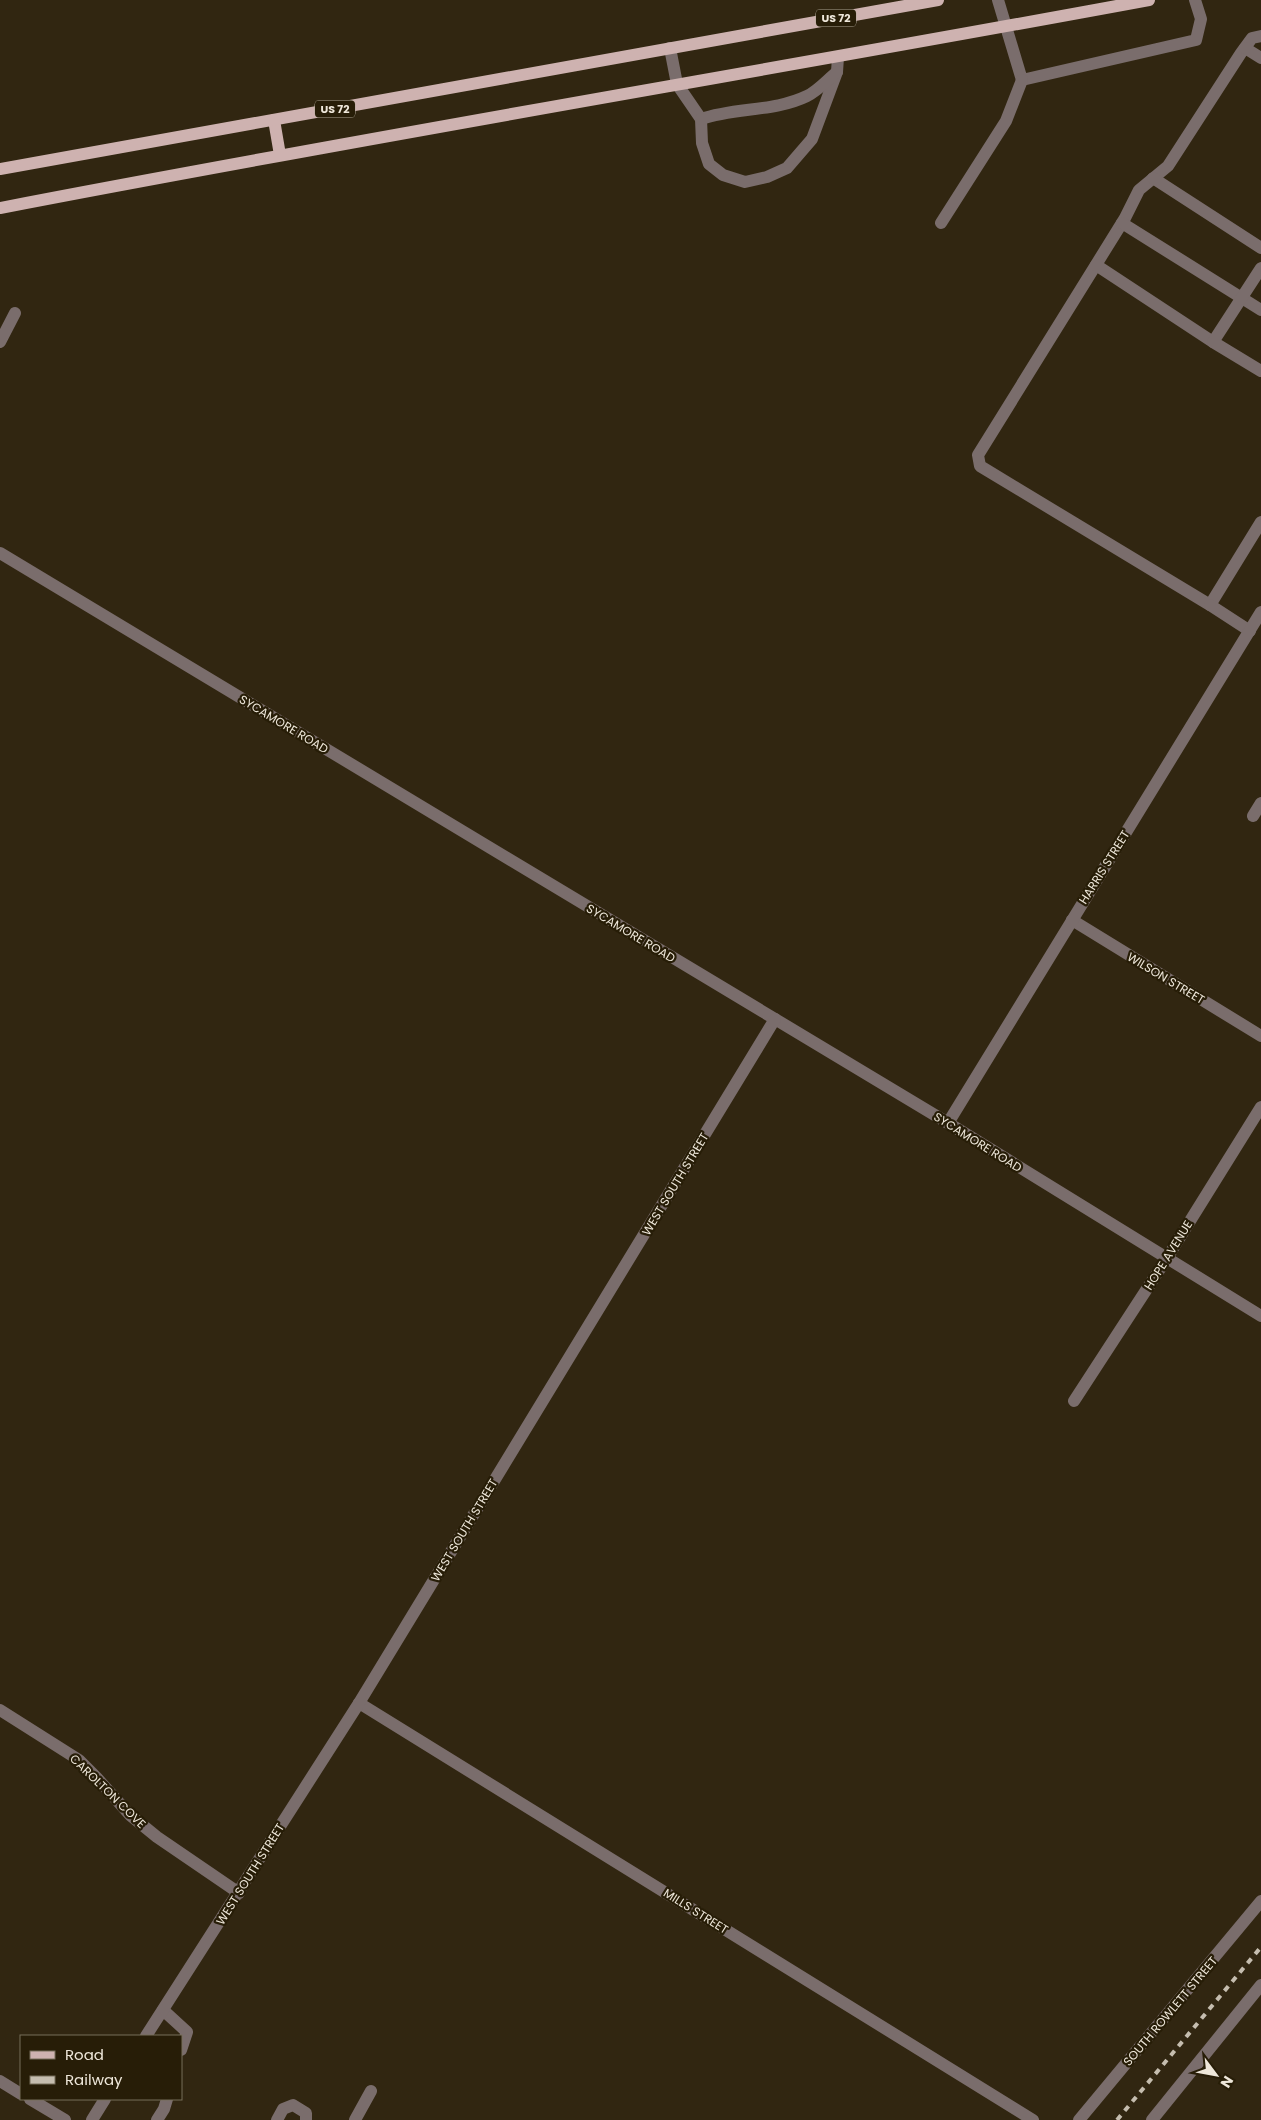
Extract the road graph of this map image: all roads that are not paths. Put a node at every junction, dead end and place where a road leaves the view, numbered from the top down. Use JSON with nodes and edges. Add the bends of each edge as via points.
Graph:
{"nodes":[{"id":1,"x":938,"y":0,"type":"edge"},
{"id":2,"x":998,"y":0,"type":"edge"},
{"id":3,"x":1149,"y":0,"type":"edge"},
{"id":4,"x":1195,"y":0,"type":"edge"},
{"id":5,"x":1005,"y":27,"type":"junction"},
{"id":6,"x":1261,"y":36,"type":"edge"},
{"id":7,"x":670,"y":48,"type":"junction"},
{"id":8,"x":1244,"y":48,"type":"junction"},
{"id":9,"x":838,"y":57,"type":"junction"},
{"id":10,"x":1261,"y":58,"type":"edge"},
{"id":11,"x":837,"y":72,"type":"junction"},
{"id":12,"x":1022,"y":80,"type":"junction"},
{"id":13,"x":677,"y":84,"type":"junction"},
{"id":14,"x":702,"y":119,"type":"junction"},
{"id":15,"x":274,"y":120,"type":"junction"},
{"id":16,"x":280,"y":155,"type":"junction"},
{"id":17,"x":0,"y":169,"type":"edge"},
{"id":18,"x":1154,"y":178,"type":"junction"},
{"id":19,"x":0,"y":208,"type":"edge"},
{"id":20,"x":941,"y":223,"type":"dead end"},
{"id":21,"x":1122,"y":223,"type":"junction"},
{"id":22,"x":1261,"y":248,"type":"edge"},
{"id":23,"x":1096,"y":265,"type":"junction"},
{"id":24,"x":1261,"y":268,"type":"edge"},
{"id":25,"x":1242,"y":298,"type":"junction"},
{"id":26,"x":1261,"y":310,"type":"edge"},
{"id":27,"x":15,"y":313,"type":"dead end"},
{"id":28,"x":0,"y":342,"type":"edge"},
{"id":29,"x":1213,"y":342,"type":"junction"},
{"id":30,"x":1261,"y":371,"type":"edge"},
{"id":31,"x":1261,"y":522,"type":"edge"},
{"id":32,"x":0,"y":553,"type":"edge"},
{"id":33,"x":1210,"y":605,"type":"junction"},
{"id":34,"x":1261,"y":612,"type":"edge"},
{"id":35,"x":1250,"y":631,"type":"junction"},
{"id":36,"x":1261,"y":803,"type":"edge"},
{"id":37,"x":1252,"y":816,"type":"dead end"},
{"id":38,"x":1072,"y":920,"type":"junction"},
{"id":39,"x":775,"y":1019,"type":"junction"},
{"id":40,"x":1261,"y":1036,"type":"edge"},
{"id":41,"x":1261,"y":1107,"type":"edge"},
{"id":42,"x":948,"y":1123,"type":"junction"},
{"id":43,"x":1167,"y":1258,"type":"junction"},
{"id":44,"x":1261,"y":1316,"type":"edge"},
{"id":45,"x":1074,"y":1401,"type":"dead end"},
{"id":46,"x":359,"y":1703,"type":"junction"},
{"id":47,"x":0,"y":1710,"type":"edge"},
{"id":48,"x":239,"y":1893,"type":"junction"},
{"id":49,"x":1261,"y":1902,"type":"edge"},
{"id":50,"x":1261,"y":1985,"type":"edge"},
{"id":51,"x":163,"y":2010,"type":"junction"},
{"id":52,"x":147,"y":2035,"type":"edge"},
{"id":53,"x":182,"y":2047,"type":"edge"},
{"id":54,"x":0,"y":2081,"type":"edge"},
{"id":55,"x":371,"y":2091,"type":"dead end"},
{"id":56,"x":20,"y":2093,"type":"edge"},
{"id":57,"x":32,"y":2100,"type":"edge"},
{"id":58,"x":105,"y":2100,"type":"edge"},
{"id":59,"x":167,"y":2100,"type":"edge"},
{"id":60,"x":64,"y":2120,"type":"edge"},
{"id":61,"x":92,"y":2120,"type":"edge"},
{"id":62,"x":157,"y":2120,"type":"edge"},
{"id":63,"x":277,"y":2120,"type":"edge"},
{"id":64,"x":306,"y":2120,"type":"edge"},
{"id":65,"x":354,"y":2120,"type":"edge"},
{"id":66,"x":1033,"y":2120,"type":"edge"},
{"id":67,"x":1079,"y":2120,"type":"edge"},
{"id":68,"x":1152,"y":2120,"type":"edge"}],
"edges":[{"from":1,"to":7,"type":"main road","number":"US 72"},
{"from":2,"to":5,"type":"street"},
{"from":3,"to":5,"type":"main road"},
{"from":4,"to":12,"type":"street","via":[[1201,19],[1196,40]]},
{"from":5,"to":9,"type":"main road"},
{"from":5,"to":12,"type":"street"},
{"from":6,"to":8,"type":"street","via":[[1252,38]]},
{"from":7,"to":13,"type":"street"},
{"from":7,"to":15,"type":"main road","number":"US 72"},
{"from":8,"to":10,"type":"street"},
{"from":8,"to":18,"type":"street","via":[[1168,166]]},
{"from":9,"to":11,"type":"street"},
{"from":9,"to":13,"type":"main road"},
{"from":11,"to":14,"type":"street","via":[[808,96],[774,107],[720,113]]},
{"from":11,"to":14,"type":"street","via":[[812,139],[787,168],[767,178],[745,182],[724,175],[709,164],[702,143]]},
{"from":12,"to":20,"type":"street","via":[[1006,121]]},
{"from":13,"to":14,"type":"street"},
{"from":13,"to":16,"type":"main road"},
{"from":15,"to":16,"type":"main road"},
{"from":15,"to":17,"type":"main road","number":"US 72"},
{"from":16,"to":19,"type":"main road"},
{"from":18,"to":21,"type":"street","via":[[1139,190]]},
{"from":18,"to":22,"type":"street"},
{"from":21,"to":23,"type":"street"},
{"from":21,"to":25,"type":"street"},
{"from":23,"to":29,"type":"street"},
{"from":23,"to":33,"type":"street","via":[[978,455],[980,466]]},
{"from":24,"to":25,"type":"street"},
{"from":25,"to":26,"type":"street"},
{"from":25,"to":29,"type":"street"},
{"from":27,"to":28,"type":"street"},
{"from":29,"to":30,"type":"street"},
{"from":31,"to":33,"type":"street"},
{"from":32,"to":39,"type":"street","name":"SYCAMORE ROAD"},
{"from":33,"to":35,"type":"street"},
{"from":34,"to":35,"type":"street","name":"HARRIS STREET"},
{"from":35,"to":38,"type":"street","name":"HARRIS STREET"},
{"from":36,"to":37,"type":"street"},
{"from":38,"to":40,"type":"street","name":"WILSON STREET"},
{"from":38,"to":42,"type":"street","name":"HARRIS STREET"},
{"from":39,"to":42,"type":"street","name":"SYCAMORE ROAD"},
{"from":39,"to":46,"type":"street","name":"WEST SOUTH STREET"},
{"from":41,"to":43,"type":"street","name":"HOPE AVENUE"},
{"from":42,"to":43,"type":"street","name":"SYCAMORE ROAD"},
{"from":43,"to":44,"type":"street","name":"SYCAMORE ROAD"},
{"from":43,"to":45,"type":"street","name":"HOPE AVENUE"},
{"from":46,"to":48,"type":"street","name":"WEST SOUTH STREET"},
{"from":46,"to":66,"type":"street","name":"MILLS STREET"},
{"from":47,"to":48,"type":"street","name":"CAROLTON COVE","via":[[79,1760],[130,1815]]},
{"from":48,"to":51,"type":"street","name":"WEST SOUTH STREET"},
{"from":49,"to":67,"type":"street","name":"SOUTH ROWLETT STREET"},
{"from":50,"to":68,"type":"street"},
{"from":51,"to":52,"type":"street","name":"WEST SOUTH STREET"},
{"from":51,"to":53,"type":"street","via":[[187,2032]]},
{"from":54,"to":56,"type":"street"},
{"from":55,"to":65,"type":"street"},
{"from":57,"to":60,"type":"street"},
{"from":58,"to":61,"type":"street"},
{"from":59,"to":62,"type":"street"},
{"from":63,"to":64,"type":"street","via":[[283,2109],[293,2105],[306,2113]]}]}
